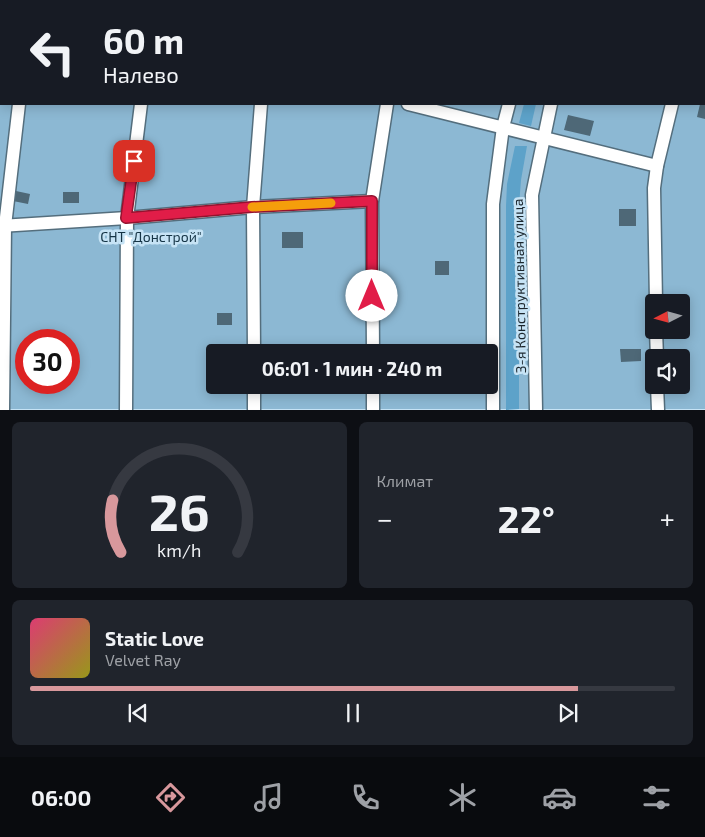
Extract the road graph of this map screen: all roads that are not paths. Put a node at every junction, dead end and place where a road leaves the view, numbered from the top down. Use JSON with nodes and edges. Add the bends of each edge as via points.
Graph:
{"nodes":[{"id":1,"x":19,"y":105,"type":"edge"},
{"id":2,"x":141,"y":105,"type":"edge"},
{"id":3,"x":261,"y":105,"type":"edge"},
{"id":4,"x":387,"y":105,"type":"edge"},
{"id":5,"x":412,"y":105,"type":"edge"},
{"id":6,"x":509,"y":105,"type":"edge"},
{"id":7,"x":551,"y":105,"type":"edge"},
{"id":8,"x":672,"y":105,"type":"edge"},
{"id":9,"x":503,"y":127,"type":"junction"},
{"id":10,"x":543,"y":138,"type":"junction"},
{"id":11,"x":657,"y":166,"type":"junction"},
{"id":12,"x":372,"y":201,"type":"junction"},
{"id":13,"x":252,"y":207,"type":"junction"},
{"id":14,"x":126,"y":218,"type":"junction"},
{"id":15,"x":3,"y":226,"type":"edge"},
{"id":16,"x":656,"y":294,"type":"edge"},
{"id":17,"x":254,"y":344,"type":"edge"},
{"id":18,"x":373,"y":344,"type":"edge"},
{"id":19,"x":254,"y":394,"type":"edge"},
{"id":20,"x":373,"y":394,"type":"edge"},
{"id":21,"x":657,"y":394,"type":"edge"},
{"id":22,"x":3,"y":410,"type":"edge"},
{"id":23,"x":126,"y":410,"type":"edge"},
{"id":24,"x":254,"y":410,"type":"edge"},
{"id":25,"x":373,"y":410,"type":"edge"},
{"id":26,"x":493,"y":410,"type":"edge"},
{"id":27,"x":536,"y":410,"type":"edge"},
{"id":28,"x":658,"y":410,"type":"edge"}],
"edges":[{"from":1,"to":15,"type":"street"},
{"from":2,"to":14,"type":"street"},
{"from":3,"to":13,"type":"street"},
{"from":4,"to":12,"type":"street"},
{"from":5,"to":9,"type":"street"},
{"from":6,"to":9,"type":"street","name":"3-я Конструктивная улица"},
{"from":7,"to":10,"type":"street","name":"3-я Конструктивная улица"},
{"from":8,"to":11,"type":"street"},
{"from":9,"to":10,"type":"street"},
{"from":9,"to":26,"type":"street","name":"3-я Конструктивная улица","via":[[493,204]]},
{"from":10,"to":11,"type":"street"},
{"from":10,"to":27,"type":"street","name":"3-я Конструктивная улица","via":[[532,195]]},
{"from":11,"to":16,"type":"street","via":[[654,188]]},
{"from":12,"to":13,"type":"street"},
{"from":12,"to":18,"type":"street"},
{"from":13,"to":14,"type":"street"},
{"from":13,"to":17,"type":"street"},
{"from":14,"to":15,"type":"street"},
{"from":14,"to":23,"type":"street"},
{"from":15,"to":22,"type":"street"},
{"from":19,"to":24,"type":"street"},
{"from":20,"to":25,"type":"street"},
{"from":21,"to":28,"type":"street"}]}
